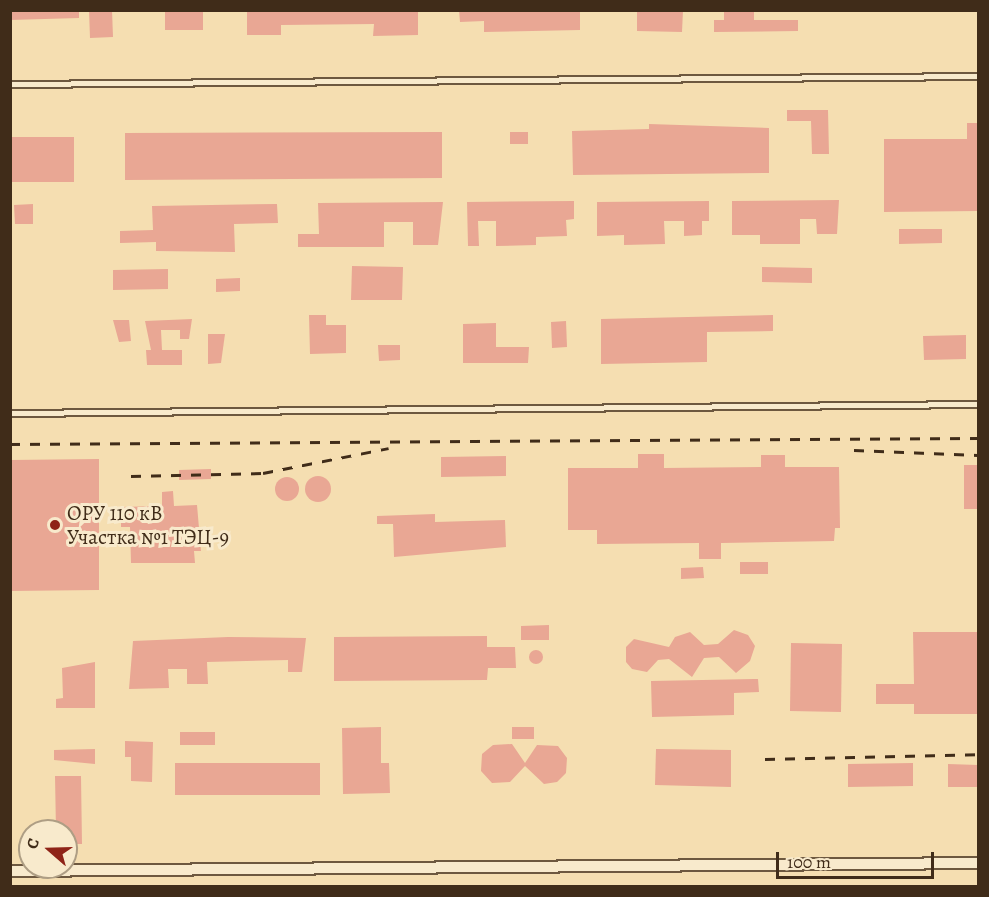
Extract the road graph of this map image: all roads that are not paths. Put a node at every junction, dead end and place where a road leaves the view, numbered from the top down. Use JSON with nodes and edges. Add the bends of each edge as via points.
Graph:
{"nodes":[{"id":1,"x":978,"y":76,"type":"edge"},
{"id":2,"x":10,"y":84,"type":"edge"},
{"id":3,"x":978,"y":404,"type":"edge"},
{"id":4,"x":10,"y":413,"type":"edge"},
{"id":5,"x":978,"y":863,"type":"edge"},
{"id":6,"x":10,"y":870,"type":"edge"}],
"edges":[{"from":1,"to":2,"type":"lane"},
{"from":3,"to":4,"type":"lane"},
{"from":5,"to":6,"type":"street"}]}
